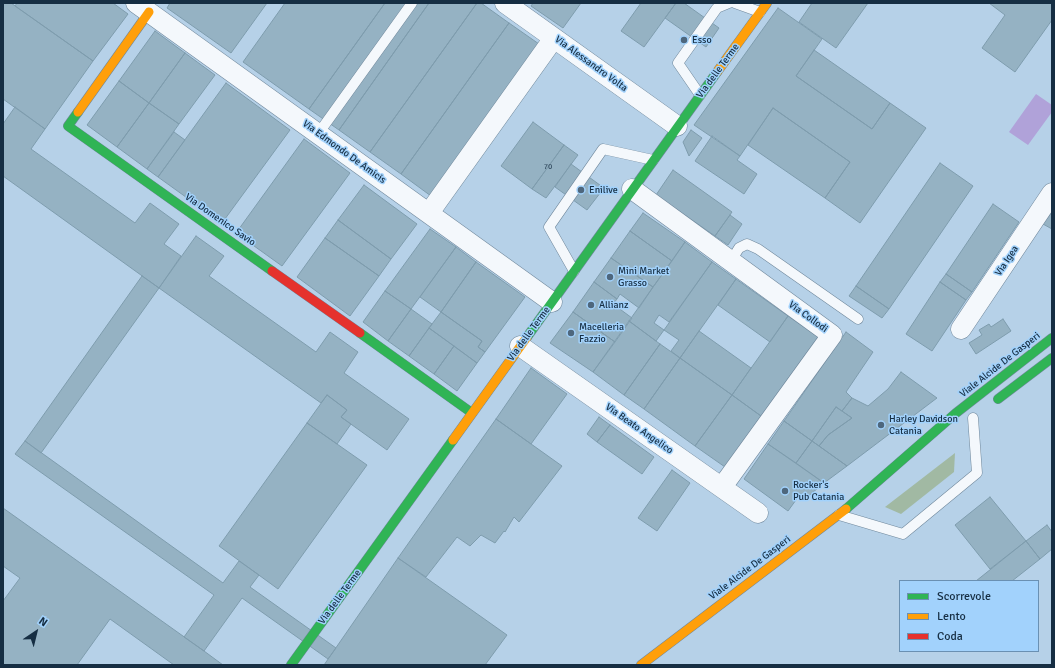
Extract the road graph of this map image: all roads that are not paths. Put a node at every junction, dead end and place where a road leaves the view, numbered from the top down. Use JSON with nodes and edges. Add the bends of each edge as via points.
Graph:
{"nodes":[{"id":1,"x":412,"y":3,"type":"edge"},
{"id":2,"x":505,"y":3,"type":"edge"},
{"id":3,"x":729,"y":3,"type":"edge"},
{"id":4,"x":735,"y":3,"type":"edge"},
{"id":5,"x":766,"y":3,"type":"edge"},
{"id":6,"x":142,"y":8,"type":"edge"},
{"id":7,"x":760,"y":12,"type":"junction"},
{"id":8,"x":554,"y":38,"type":"junction"},
{"id":9,"x":700,"y":95,"type":"junction"},
{"id":10,"x":677,"y":126,"type":"junction"},
{"id":11,"x":318,"y":134,"type":"junction"},
{"id":12,"x":653,"y":160,"type":"junction"},
{"id":13,"x":632,"y":189,"type":"junction"},
{"id":14,"x":1052,"y":193,"type":"edge"},
{"id":15,"x":429,"y":213,"type":"junction"},
{"id":16,"x":731,"y":261,"type":"junction"},
{"id":17,"x":574,"y":271,"type":"junction"},
{"id":18,"x":552,"y":302,"type":"junction"},
{"id":19,"x":858,"y":319,"type":"dead end"},
{"id":20,"x":961,"y":329,"type":"dead end"},
{"id":21,"x":1052,"y":338,"type":"edge"},
{"id":22,"x":520,"y":346,"type":"junction"},
{"id":23,"x":1052,"y":358,"type":"edge"},
{"id":24,"x":991,"y":404,"type":"dead end"},
{"id":25,"x":472,"y":413,"type":"junction"},
{"id":26,"x":973,"y":418,"type":"dead end"},
{"id":27,"x":935,"y":444,"type":"dead end"},
{"id":28,"x":722,"y":488,"type":"junction"},
{"id":29,"x":871,"y":488,"type":"junction"},
{"id":30,"x":758,"y":513,"type":"dead end"},
{"id":31,"x":839,"y":515,"type":"junction"},
{"id":32,"x":291,"y":665,"type":"edge"},
{"id":33,"x":641,"y":665,"type":"edge"}],
"edges":[{"from":1,"to":11,"type":"lane"},
{"from":2,"to":8,"type":"street","name":"Via Alessandro Volta"},
{"from":3,"to":9,"type":"lane","via":[[717,8],[678,63]]},
{"from":4,"to":7,"type":"lane"},
{"from":5,"to":7,"type":"street","name":"Via delle Terme"},
{"from":6,"to":11,"type":"street","name":"Via Edmondo De Amicis"},
{"from":6,"to":25,"type":"street","name":"Via Domenico Savio","via":[[68,126]]},
{"from":7,"to":9,"type":"street","name":"Via delle Terme"},
{"from":8,"to":10,"type":"street","name":"Via Alessandro Volta"},
{"from":8,"to":15,"type":"street"},
{"from":9,"to":10,"type":"street","name":"Via delle Terme"},
{"from":10,"to":12,"type":"street","name":"Via delle Terme"},
{"from":11,"to":15,"type":"street","name":"Via Edmondo De Amicis"},
{"from":12,"to":13,"type":"street","name":"Via delle Terme"},
{"from":12,"to":17,"type":"lane","via":[[603,149],[549,227]]},
{"from":13,"to":16,"type":"street","name":"Via Collodi"},
{"from":13,"to":17,"type":"street","name":"Via delle Terme"},
{"from":14,"to":20,"type":"street","name":"Via Igea"},
{"from":15,"to":18,"type":"street","name":"Via Edmondo De Amicis"},
{"from":16,"to":19,"type":"lane","via":[[739,248],[747,244],[758,248]]},
{"from":16,"to":28,"type":"street","name":"Via Collodi","via":[[832,335]]},
{"from":17,"to":18,"type":"street","name":"Via delle Terme"},
{"from":18,"to":22,"type":"street","name":"Via delle Terme"},
{"from":21,"to":29,"type":"street","name":"Viale Alcide De Gasperi","via":[[956,412]]},
{"from":22,"to":25,"type":"street","name":"Via delle Terme"},
{"from":22,"to":28,"type":"street","name":"Via Beato Angelico"},
{"from":23,"to":24,"type":"street"},
{"from":25,"to":32,"type":"street","name":"Via delle Terme"},
{"from":26,"to":31,"type":"lane","via":[[977,473],[903,534]]},
{"from":27,"to":29,"type":"street","name":"Viale Alcide De Gasperi"},
{"from":28,"to":30,"type":"street","name":"Via Beato Angelico"},
{"from":29,"to":31,"type":"street","name":"Viale Alcide De Gasperi"},
{"from":31,"to":33,"type":"street","name":"Viale Alcide De Gasperi"}]}
